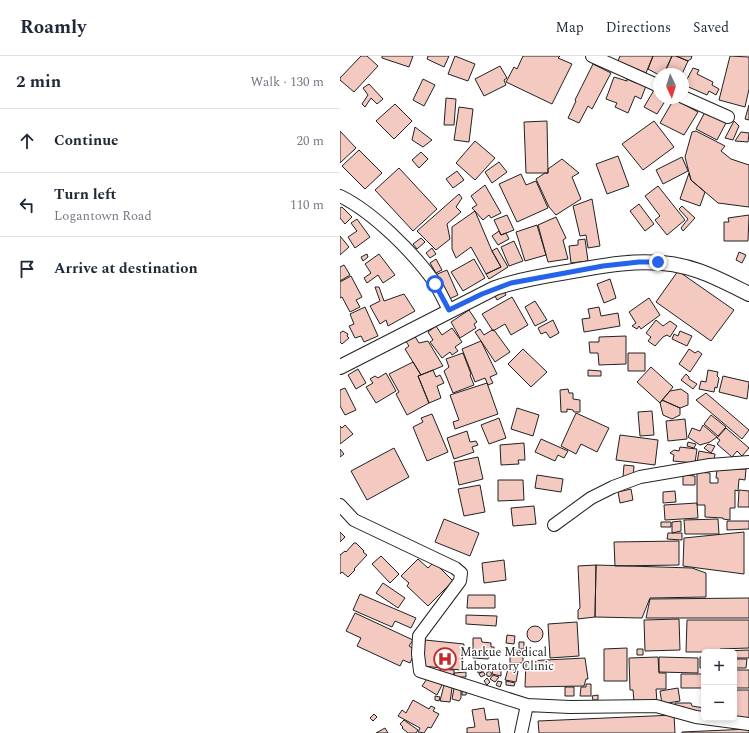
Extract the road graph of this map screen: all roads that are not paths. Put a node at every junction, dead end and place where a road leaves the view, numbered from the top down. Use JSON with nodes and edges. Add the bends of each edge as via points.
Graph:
{"nodes":[{"id":1,"x":598,"y":58,"type":"edge"},
{"id":2,"x":653,"y":83,"type":"edge"},
{"id":3,"x":689,"y":100,"type":"edge"},
{"id":4,"x":728,"y":116,"type":"dead end"},
{"id":5,"x":340,"y":196,"type":"edge"},
{"id":6,"x":749,"y":294,"type":"edge"},
{"id":7,"x":449,"y":310,"type":"junction"},
{"id":8,"x":340,"y":367,"type":"edge"},
{"id":9,"x":749,"y":462,"type":"edge"},
{"id":10,"x":340,"y":505,"type":"edge"},
{"id":11,"x":554,"y":525,"type":"dead end"},
{"id":12,"x":527,"y":705,"type":"junction"},
{"id":13,"x":749,"y":724,"type":"edge"},
{"id":14,"x":521,"y":733,"type":"edge"}],
"edges":[{"from":1,"to":2,"type":"street"},
{"from":3,"to":4,"type":"street"},
{"from":5,"to":7,"type":"street","via":[[362,208],[413,257],[435,284]]},
{"from":6,"to":7,"type":"street","via":[[699,271],[658,262],[639,262],[511,283]]},
{"from":7,"to":8,"type":"street"},
{"from":9,"to":11,"type":"street","via":[[710,465],[640,477],[591,498]]},
{"from":10,"to":12,"type":"street","via":[[354,520],[461,573],[460,581],[418,636],[420,671]]},
{"from":12,"to":13,"type":"street","via":[[656,706],[696,717]]},
{"from":12,"to":14,"type":"street"}]}
